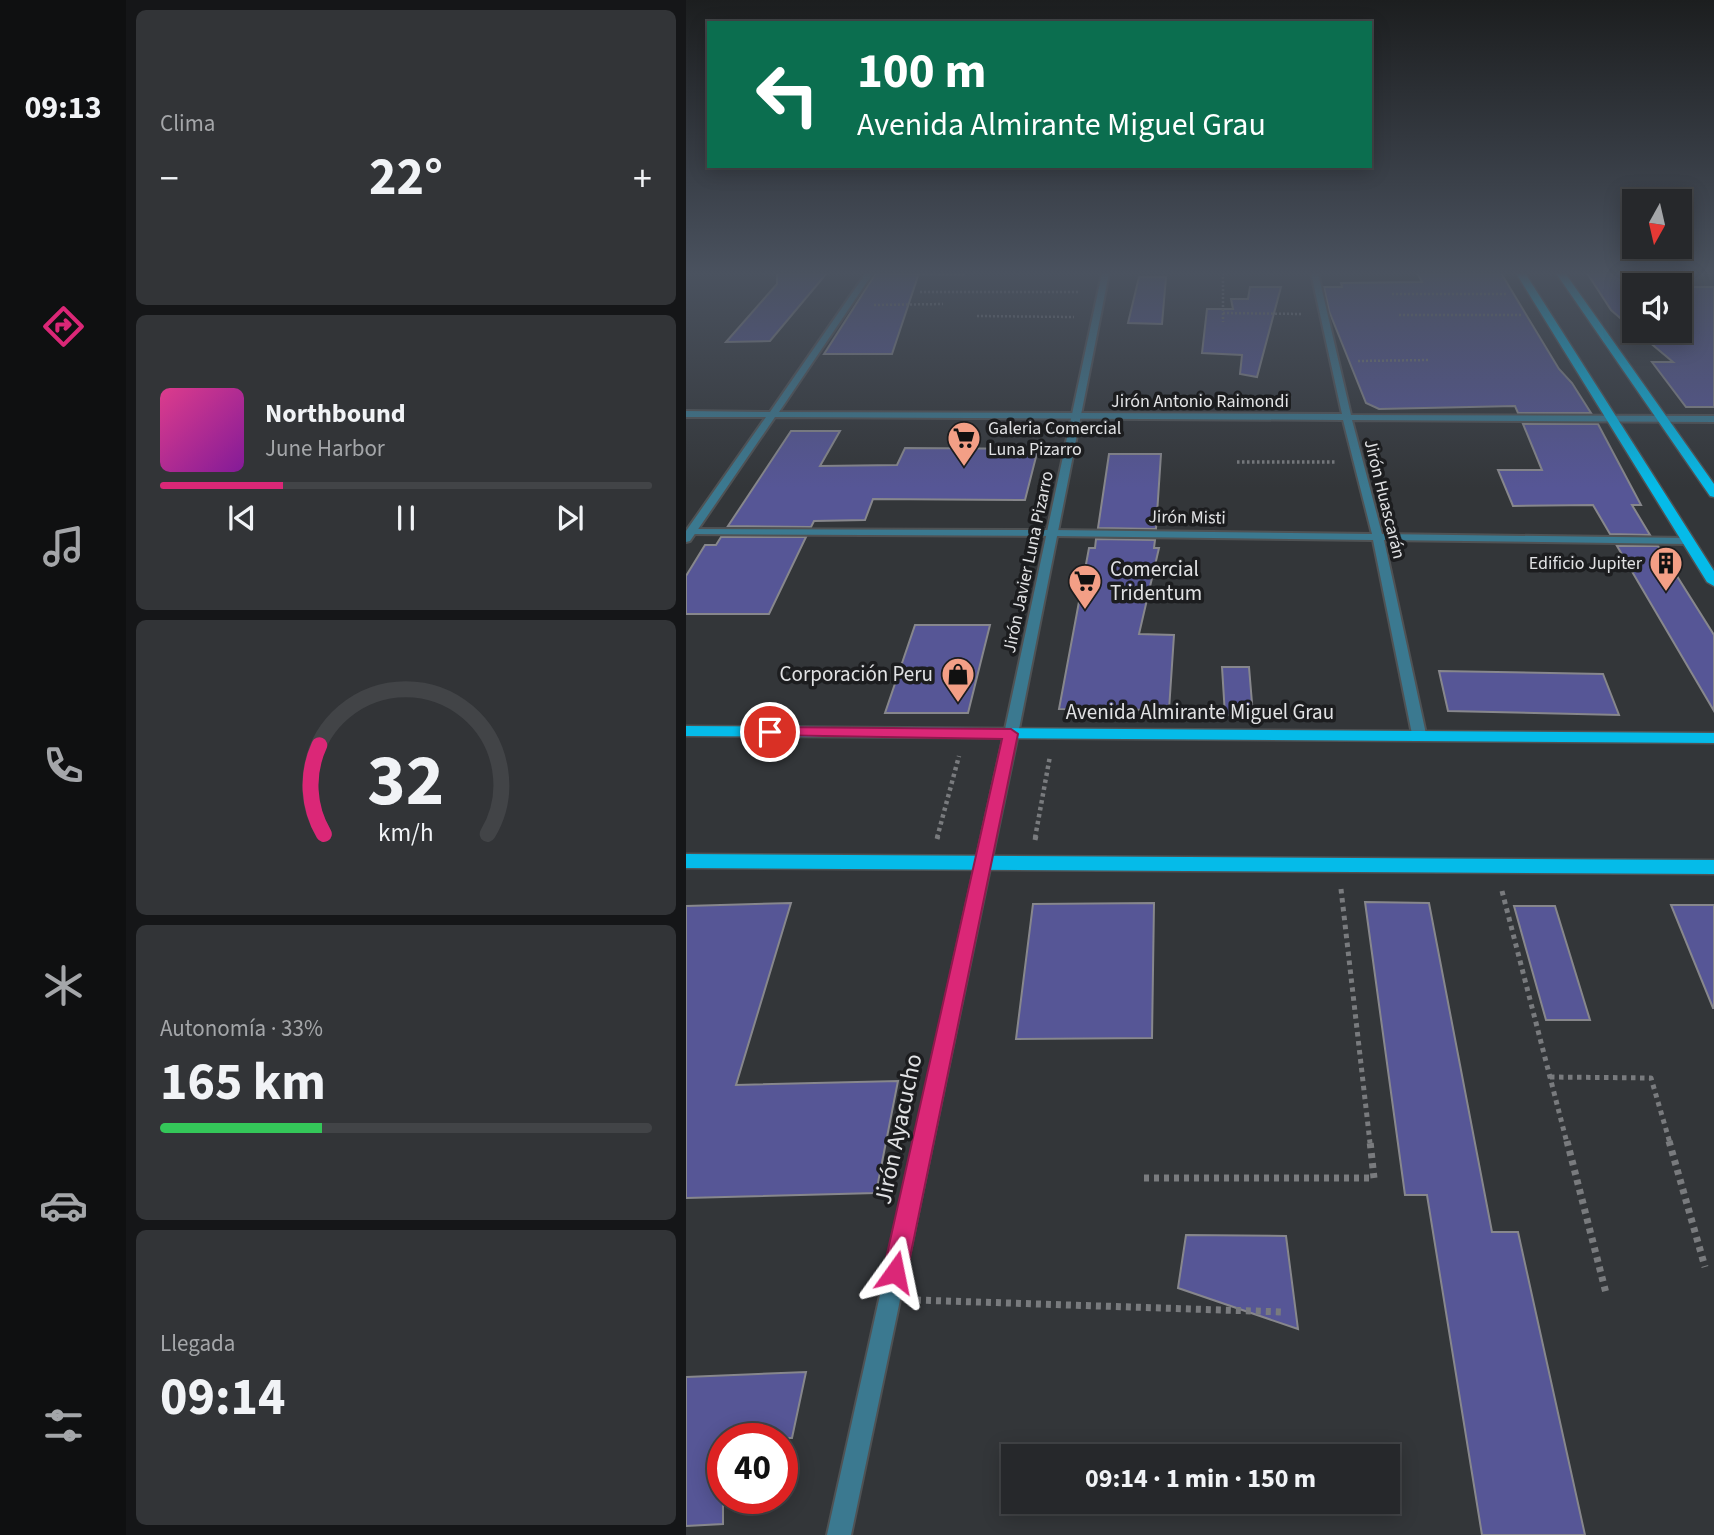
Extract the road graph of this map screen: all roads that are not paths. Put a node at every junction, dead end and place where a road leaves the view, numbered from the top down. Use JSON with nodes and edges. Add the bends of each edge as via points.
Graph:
{"nodes":[{"id":1,"x":819,"y":345,"type":"edge"},
{"id":2,"x":1090,"y":345,"type":"edge"},
{"id":3,"x":1330,"y":345,"type":"edge"},
{"id":4,"x":1564,"y":345,"type":"edge"},
{"id":5,"x":1611,"y":345,"type":"edge"},
{"id":6,"x":686,"y":414,"type":"edge"},
{"id":7,"x":770,"y":415,"type":"junction"},
{"id":8,"x":1076,"y":416,"type":"junction"},
{"id":9,"x":1347,"y":418,"type":"junction"},
{"id":10,"x":1610,"y":419,"type":"junction"},
{"id":11,"x":1663,"y":419,"type":"junction"},
{"id":12,"x":1714,"y":419,"type":"edge"},
{"id":13,"x":1714,"y":493,"type":"edge"},
{"id":14,"x":1052,"y":533,"type":"junction"},
{"id":15,"x":688,"y":534,"type":"edge"},
{"id":16,"x":1378,"y":538,"type":"junction"},
{"id":17,"x":1688,"y":541,"type":"junction"},
{"id":18,"x":1714,"y":582,"type":"edge"},
{"id":19,"x":686,"y":731,"type":"edge"},
{"id":20,"x":1011,"y":734,"type":"junction"},
{"id":21,"x":1419,"y":734,"type":"junction"},
{"id":22,"x":1714,"y":738,"type":"edge"},
{"id":23,"x":983,"y":857,"type":"junction"},
{"id":24,"x":686,"y":861,"type":"edge"},
{"id":25,"x":1714,"y":867,"type":"edge"},
{"id":26,"x":839,"y":1535,"type":"edge"}],
"edges":[{"from":1,"to":7,"type":"street"},
{"from":2,"to":8,"type":"street","name":"Jirón Javier Luna Pizarro"},
{"from":3,"to":9,"type":"street","name":"Jirón Huascarán"},
{"from":4,"to":10,"type":"main road"},
{"from":5,"to":11,"type":"main road"},
{"from":6,"to":7,"type":"street","name":"Jirón Antonio Raimondi"},
{"from":7,"to":8,"type":"street","name":"Jirón Antonio Raimondi"},
{"from":7,"to":15,"type":"street"},
{"from":8,"to":9,"type":"street","name":"Jirón Antonio Raimondi"},
{"from":8,"to":14,"type":"street","name":"Jirón Javier Luna Pizarro"},
{"from":9,"to":10,"type":"street","name":"Jirón Antonio Raimondi"},
{"from":9,"to":16,"type":"street","name":"Jirón Huascarán"},
{"from":10,"to":11,"type":"street","name":"Jirón Antonio Raimondi"},
{"from":10,"to":17,"type":"main road"},
{"from":11,"to":12,"type":"street","name":"Jirón Antonio Raimondi"},
{"from":11,"to":13,"type":"main road"},
{"from":14,"to":15,"type":"street","name":"Jirón Misti"},
{"from":14,"to":16,"type":"street","name":"Jirón Misti"},
{"from":14,"to":20,"type":"street","name":"Jirón Javier Luna Pizarro"},
{"from":16,"to":17,"type":"street","name":"Jirón Misti"},
{"from":16,"to":21,"type":"street","name":"Jirón Huascarán"},
{"from":17,"to":18,"type":"main road"},
{"from":19,"to":20,"type":"main road","name":"Avenida Almirante Miguel Grau"},
{"from":20,"to":21,"type":"main road","name":"Avenida Almirante Miguel Grau"},
{"from":20,"to":23,"type":"street","name":"Jirón Ayacucho"},
{"from":21,"to":22,"type":"main road","name":"Avenida Almirante Miguel Grau"},
{"from":23,"to":24,"type":"main road"},
{"from":23,"to":25,"type":"main road","via":[[1338,866]]},
{"from":23,"to":26,"type":"street","name":"Jirón Ayacucho"}]}
